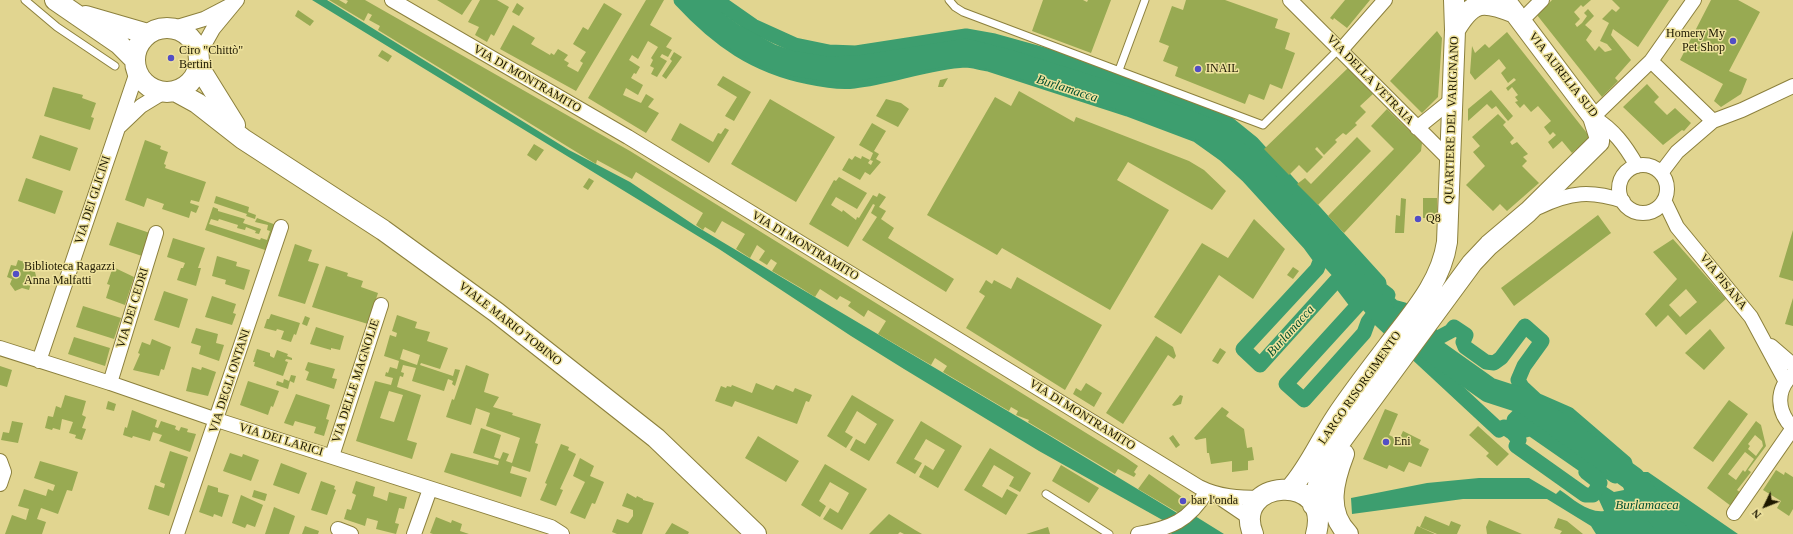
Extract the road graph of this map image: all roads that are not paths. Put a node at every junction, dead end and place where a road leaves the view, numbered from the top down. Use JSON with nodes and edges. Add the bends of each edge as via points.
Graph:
{"nodes":[{"id":1,"x":25,"y":0,"type":"edge"},
{"id":2,"x":392,"y":0,"type":"edge"},
{"id":3,"x":949,"y":0,"type":"edge"},
{"id":4,"x":1145,"y":0,"type":"edge"},
{"id":5,"x":1281,"y":0,"type":"edge"},
{"id":6,"x":1385,"y":0,"type":"edge"},
{"id":7,"x":1454,"y":0,"type":"edge"},
{"id":8,"x":1542,"y":0,"type":"edge"},
{"id":9,"x":1694,"y":0,"type":"edge"},
{"id":10,"x":236,"y":2,"type":"edge"},
{"id":11,"x":1293,"y":3,"type":"edge"},
{"id":12,"x":62,"y":5,"type":"edge"},
{"id":13,"x":1514,"y":12,"type":"edge"},
{"id":14,"x":174,"y":28,"type":"junction"},
{"id":15,"x":1456,"y":30,"type":"junction"},
{"id":16,"x":148,"y":34,"type":"junction"},
{"id":17,"x":1341,"y":50,"type":"junction"},
{"id":18,"x":199,"y":61,"type":"junction"},
{"id":19,"x":1652,"y":61,"type":"junction"},
{"id":20,"x":115,"y":66,"type":"dead end"},
{"id":21,"x":136,"y":66,"type":"junction"},
{"id":22,"x":1119,"y":70,"type":"junction"},
{"id":23,"x":1793,"y":86,"type":"edge"},
{"id":24,"x":169,"y":92,"type":"junction"},
{"id":25,"x":1453,"y":99,"type":"junction"},
{"id":26,"x":1593,"y":116,"type":"junction"},
{"id":27,"x":1713,"y":121,"type":"junction"},
{"id":28,"x":1417,"y":128,"type":"junction"},
{"id":29,"x":116,"y":131,"type":"junction"},
{"id":30,"x":243,"y":139,"type":"junction"},
{"id":31,"x":1450,"y":160,"type":"junction"},
{"id":32,"x":1637,"y":166,"type":"junction"},
{"id":33,"x":1661,"y":173,"type":"junction"},
{"id":34,"x":1664,"y":200,"type":"junction"},
{"id":35,"x":1623,"y":201,"type":"junction"},
{"id":36,"x":1528,"y":212,"type":"junction"},
{"id":37,"x":1648,"y":213,"type":"junction"},
{"id":38,"x":281,"y":227,"type":"dead end"},
{"id":39,"x":1677,"y":228,"type":"junction"},
{"id":40,"x":156,"y":233,"type":"dead end"},
{"id":41,"x":381,"y":305,"type":"dead end"},
{"id":42,"x":1425,"y":312,"type":"junction"},
{"id":43,"x":1764,"y":339,"type":"junction"},
{"id":44,"x":0,"y":348,"type":"edge"},
{"id":45,"x":1395,"y":352,"type":"junction"},
{"id":46,"x":40,"y":360,"type":"junction"},
{"id":47,"x":1793,"y":365,"type":"edge"},
{"id":48,"x":1789,"y":378,"type":"edge"},
{"id":49,"x":110,"y":383,"type":"junction"},
{"id":50,"x":217,"y":420,"type":"junction"},
{"id":51,"x":1355,"y":423,"type":"junction"},
{"id":52,"x":1793,"y":428,"type":"edge"},
{"id":53,"x":332,"y":456,"type":"junction"},
{"id":54,"x":1,"y":463,"type":"edge"},
{"id":55,"x":0,"y":484,"type":"edge"},
{"id":56,"x":430,"y":488,"type":"junction"},
{"id":57,"x":1290,"y":489,"type":"junction"},
{"id":58,"x":1212,"y":493,"type":"junction"},
{"id":59,"x":1046,"y":494,"type":"dead end"},
{"id":60,"x":1261,"y":498,"type":"junction"},
{"id":61,"x":1734,"y":513,"type":"dead end"},
{"id":62,"x":1319,"y":524,"type":"edge"},
{"id":63,"x":1250,"y":528,"type":"edge"},
{"id":64,"x":338,"y":530,"type":"dead end"},
{"id":65,"x":177,"y":534,"type":"edge"},
{"id":66,"x":351,"y":534,"type":"edge"},
{"id":67,"x":414,"y":534,"type":"edge"},
{"id":68,"x":562,"y":534,"type":"edge"},
{"id":69,"x":756,"y":534,"type":"edge"},
{"id":70,"x":1109,"y":534,"type":"edge"},
{"id":71,"x":1138,"y":534,"type":"edge"},
{"id":72,"x":1348,"y":534,"type":"edge"}],
"edges":[{"from":1,"to":20,"type":"lane","via":[[57,27]]},
{"from":2,"to":58,"type":"street","name":"VIA DI MONTRAMITO","via":[[628,137]]},
{"from":3,"to":22,"type":"lane","via":[[963,12]]},
{"from":4,"to":22,"type":"lane"},
{"from":5,"to":11,"type":"lane"},
{"from":6,"to":17,"type":"street"},
{"from":7,"to":15,"type":"main road"},
{"from":8,"to":13,"type":"street"},
{"from":9,"to":19,"type":"street"},
{"from":10,"to":14,"type":"street","via":[[204,19]]},
{"from":10,"to":18,"type":"street","via":[[213,29]]},
{"from":11,"to":17,"type":"street","name":"VIA DELLA VETRAIA"},
{"from":12,"to":16,"type":"main road"},
{"from":12,"to":21,"type":"main road","via":[[119,44]]},
{"from":13,"to":15,"type":"main road","name":"QUARTIERE DEL VARIGNANO","via":[[1492,1],[1478,1],[1468,10]]},
{"from":13,"to":26,"type":"main road","name":"VIA AURELIA SUD"},
{"from":14,"to":16,"type":"main road","via":[[156,29]]},
{"from":14,"to":18,"type":"main road","via":[[191,37]]},
{"from":15,"to":25,"type":"main road","name":"QUARTIERE DEL VARIGNANO"},
{"from":16,"to":21,"type":"main road","via":[[138,47]]},
{"from":17,"to":22,"type":"lane","via":[[1263,125]]},
{"from":17,"to":28,"type":"street","name":"VIA DELLA VETRAIA"},
{"from":18,"to":24,"type":"main road","via":[[189,84]]},
{"from":18,"to":30,"type":"main road","name":"VIALE MARIO TOBINO"},
{"from":19,"to":26,"type":"street"},
{"from":19,"to":27,"type":"street"},
{"from":21,"to":24,"type":"main road","via":[[148,86]]},
{"from":21,"to":29,"type":"street","name":"VIA DEI GLICINI"},
{"from":23,"to":27,"type":"street"},
{"from":24,"to":29,"type":"street","name":"VIA DEI GLICINI","via":[[141,106]]},
{"from":24,"to":30,"type":"main road","name":"VIALE MARIO TOBINO","via":[[197,103]]},
{"from":25,"to":28,"type":"street","name":"VIA DELLA VETRAIA"},
{"from":25,"to":31,"type":"main road","name":"QUARTIERE DEL VARIGNANO"},
{"from":26,"to":32,"type":"street","name":"VIA AURELIA SUD","via":[[1606,124],[1620,138]]},
{"from":26,"to":36,"type":"main road","via":[[1599,136],[1598,144]]},
{"from":27,"to":33,"type":"street","via":[[1677,152]]},
{"from":28,"to":31,"type":"street"},
{"from":29,"to":46,"type":"street","name":"VIA DEI GLICINI"},
{"from":30,"to":69,"type":"main road","name":"VIALE MARIO TOBINO","via":[[383,230],[496,312],[656,438]]},
{"from":31,"to":42,"type":"main road","name":"QUARTIERE DEL VARIGNANO","via":[[1446,251]]},
{"from":32,"to":33,"type":"street","via":[[1650,166]]},
{"from":32,"to":35,"type":"street","via":[[1621,181]]},
{"from":33,"to":34,"type":"street","via":[[1667,186]]},
{"from":34,"to":37,"type":"street","via":[[1660,206]]},
{"from":34,"to":39,"type":"street","name":"VIA PISANA"},
{"from":35,"to":36,"type":"street","via":[[1602,195],[1579,193],[1554,200]]},
{"from":35,"to":37,"type":"street","via":[[1632,210]]},
{"from":36,"to":42,"type":"main road","via":[[1479,255]]},
{"from":37,"to":39,"type":"street","name":"VIA PISANA"},
{"from":38,"to":50,"type":"street","name":"VIA DEGLI ONTANI"},
{"from":39,"to":43,"type":"street","name":"VIA PISANA","via":[[1743,306]]},
{"from":40,"to":49,"type":"street","name":"VIA DEI CEDRI"},
{"from":41,"to":53,"type":"street","name":"VIA DELLE MAGNOLIE"},
{"from":42,"to":45,"type":"main road","name":"LARGO RISORGIMENTO"},
{"from":43,"to":47,"type":"street","name":"VIA PISANA"},
{"from":43,"to":48,"type":"street","name":"VIA PISANA"},
{"from":44,"to":46,"type":"street","name":"VIA DEI LARICI"},
{"from":45,"to":51,"type":"main road","name":"LARGO RISORGIMENTO"},
{"from":45,"to":57,"type":"main road","name":"LARGO RISORGIMENTO","via":[[1336,418]]},
{"from":46,"to":49,"type":"street","name":"VIA DEI LARICI"},
{"from":48,"to":52,"type":"street","via":[[1780,398],[1780,406],[1787,422]]},
{"from":49,"to":50,"type":"street","name":"VIA DEI LARICI"},
{"from":50,"to":53,"type":"street","name":"VIA DEI LARICI"},
{"from":50,"to":65,"type":"street","name":"VIA DEGLI ONTANI"},
{"from":51,"to":62,"type":"main road","name":"LARGO RISORGIMENTO","via":[[1338,446],[1319,481]]},
{"from":51,"to":72,"type":"main road","name":"LARGO RISORGIMENTO","via":[[1333,490],[1335,512],[1341,527]]},
{"from":52,"to":61,"type":"street"},
{"from":53,"to":56,"type":"street","name":"VIA DEI LARICI"},
{"from":54,"to":55,"type":"street","via":[[4,472]]},
{"from":56,"to":67,"type":"street"},
{"from":56,"to":68,"type":"street","name":"VIA DEI LARICI","via":[[552,527]]},
{"from":57,"to":60,"type":"main road","via":[[1269,492]]},
{"from":57,"to":62,"type":"main road","via":[[1307,497]]},
{"from":58,"to":60,"type":"street","name":"VIA DI MONTRAMITO","via":[[1240,498]]},
{"from":58,"to":63,"type":"street","name":"VIA DI MONTRAMITO"},
{"from":58,"to":71,"type":"street","via":[[1194,511],[1171,527]]},
{"from":59,"to":70,"type":"lane"},
{"from":60,"to":63,"type":"main road","via":[[1252,511]]},
{"from":64,"to":66,"type":"street"}]}
